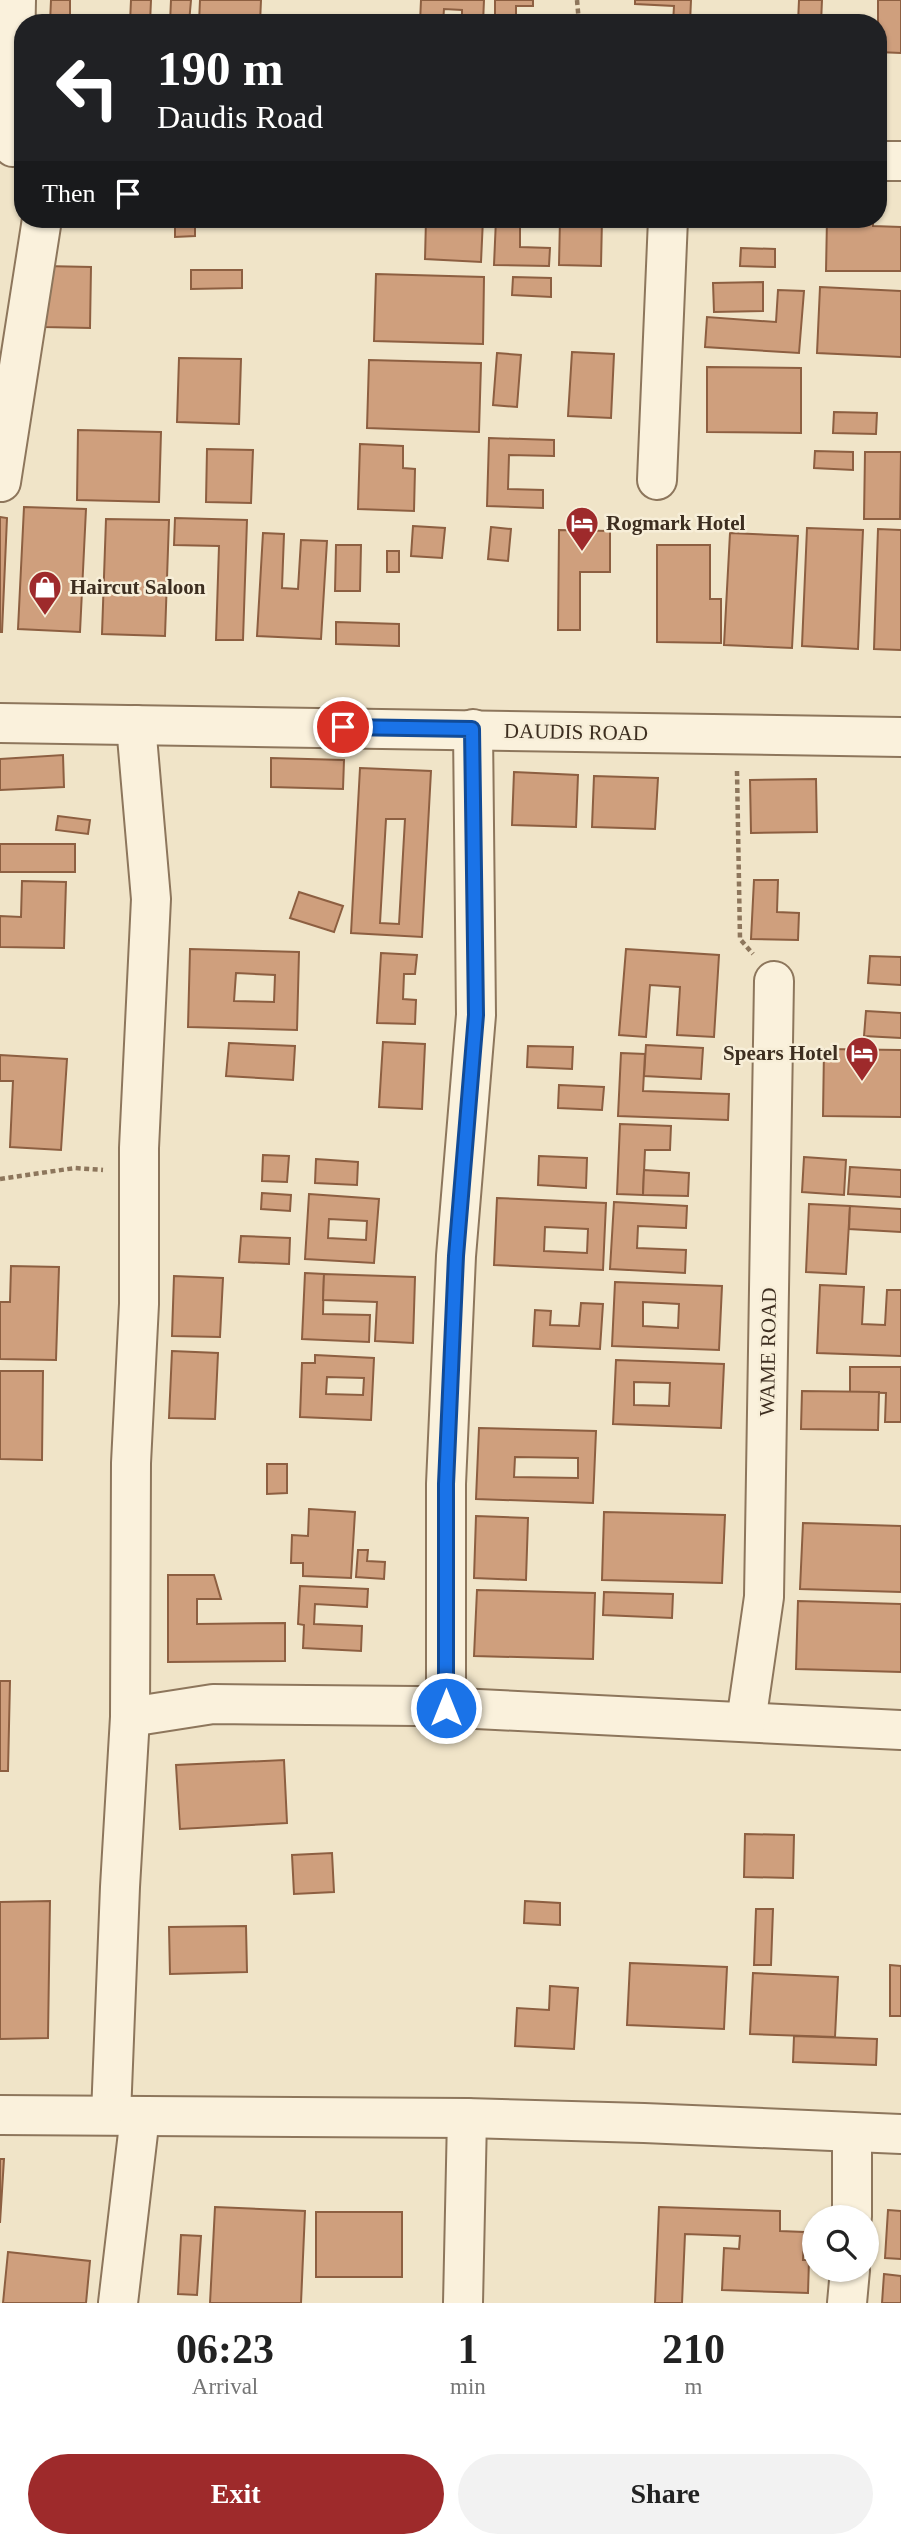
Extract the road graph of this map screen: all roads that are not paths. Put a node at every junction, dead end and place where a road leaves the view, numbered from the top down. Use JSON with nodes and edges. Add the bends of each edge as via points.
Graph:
{"nodes":[{"id":1,"x":14,"y":74,"type":"edge"},
{"id":2,"x":12,"y":147,"type":"edge"},
{"id":3,"x":40,"y":228,"type":"edge"},
{"id":4,"x":668,"y":228,"type":"edge"},
{"id":5,"x":657,"y":480,"type":"dead end"},
{"id":6,"x":1,"y":482,"type":"edge"},
{"id":7,"x":0,"y":723,"type":"edge"},
{"id":8,"x":136,"y":725,"type":"junction"},
{"id":9,"x":472,"y":729,"type":"junction"},
{"id":10,"x":901,"y":737,"type":"edge"},
{"id":11,"x":774,"y":981,"type":"road end"},
{"id":12,"x":446,"y":1708,"type":"junction"},
{"id":13,"x":130,"y":1717,"type":"junction"},
{"id":14,"x":746,"y":1722,"type":"junction"},
{"id":15,"x":901,"y":1730,"type":"edge"},
{"id":16,"x":0,"y":2115,"type":"edge"},
{"id":17,"x":126,"y":2116,"type":"junction"},
{"id":18,"x":467,"y":2118,"type":"junction"},
{"id":19,"x":852,"y":2134,"type":"junction"},
{"id":20,"x":901,"y":2134,"type":"edge"},
{"id":21,"x":852,"y":2205,"type":"edge"},
{"id":22,"x":849,"y":2282,"type":"edge"},
{"id":23,"x":118,"y":2303,"type":"edge"},
{"id":24,"x":463,"y":2303,"type":"edge"},
{"id":25,"x":847,"y":2303,"type":"edge"}],
"edges":[{"from":1,"to":2,"type":"street"},
{"from":3,"to":6,"type":"street"},
{"from":4,"to":5,"type":"street"},
{"from":7,"to":8,"type":"street","name":"DAUDIS ROAD"},
{"from":8,"to":9,"type":"street","name":"DAUDIS ROAD"},
{"from":8,"to":13,"type":"street","via":[[151,899],[138,1172]]},
{"from":9,"to":10,"type":"street","name":"DAUDIS ROAD"},
{"from":9,"to":12,"type":"street","via":[[476,1015],[456,1256],[446,1484]]},
{"from":11,"to":14,"type":"street","name":"WAME ROAD","via":[[764,1597]]},
{"from":12,"to":13,"type":"street","via":[[213,1704]]},
{"from":12,"to":14,"type":"street"},
{"from":13,"to":17,"type":"street","via":[[120,1887]]},
{"from":14,"to":15,"type":"street"},
{"from":16,"to":17,"type":"street"},
{"from":17,"to":18,"type":"street"},
{"from":17,"to":23,"type":"street"},
{"from":18,"to":19,"type":"street"},
{"from":18,"to":24,"type":"street"},
{"from":19,"to":20,"type":"street"},
{"from":19,"to":21,"type":"street"},
{"from":22,"to":25,"type":"street"}]}
